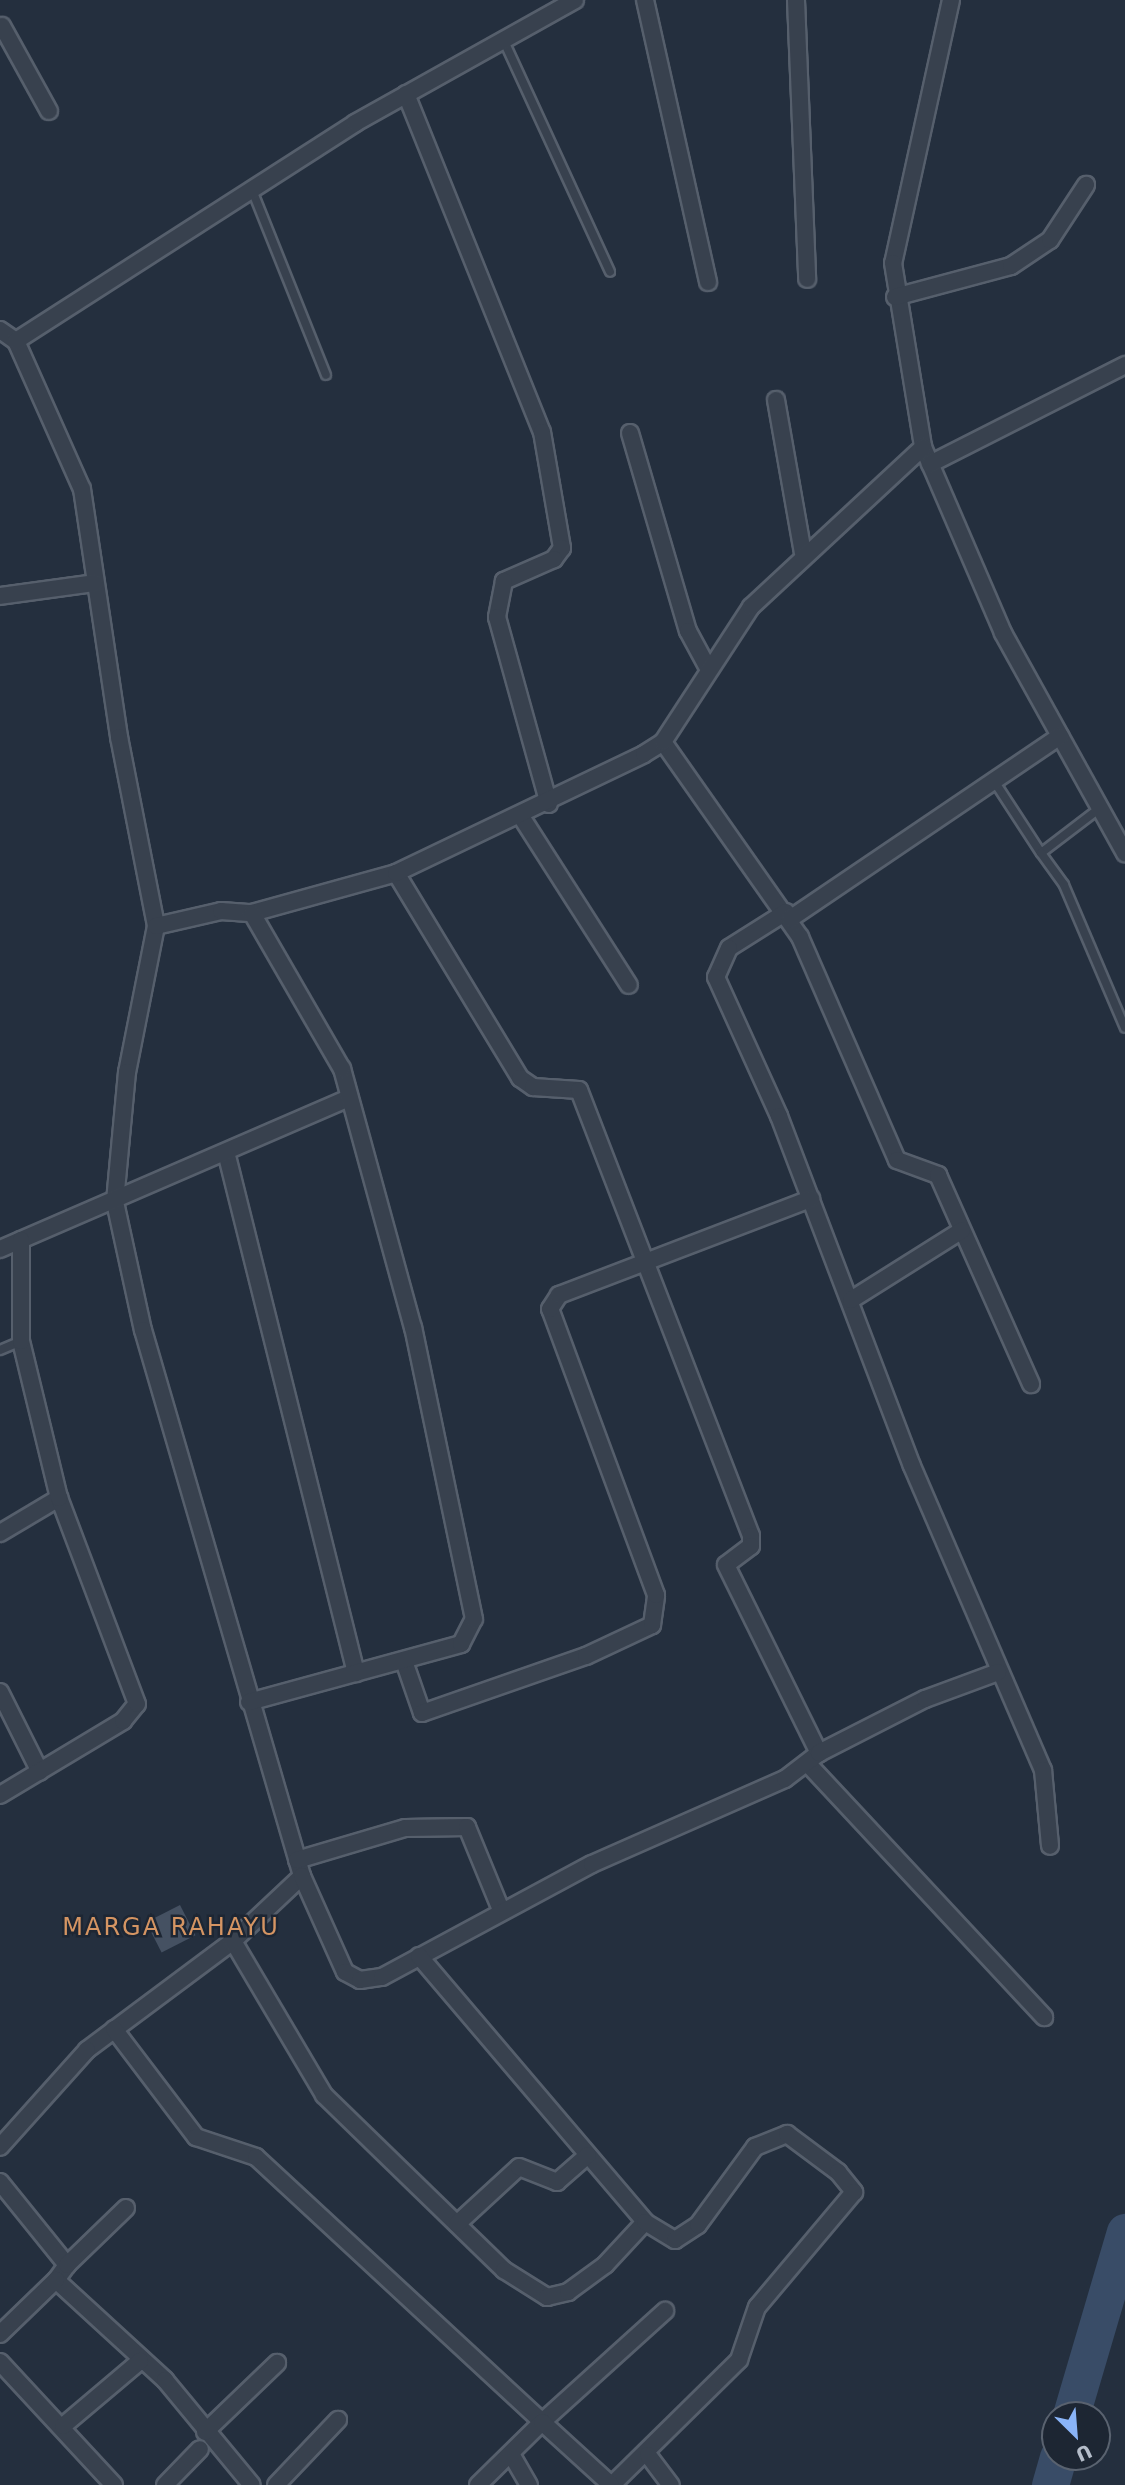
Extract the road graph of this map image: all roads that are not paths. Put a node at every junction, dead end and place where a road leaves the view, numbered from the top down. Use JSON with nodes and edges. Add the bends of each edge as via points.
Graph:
{"nodes":[{"id":1,"x":575,"y":0,"type":"edge"},
{"id":2,"x":645,"y":0,"type":"edge"},
{"id":3,"x":796,"y":0,"type":"edge"},
{"id":4,"x":951,"y":0,"type":"edge"},
{"id":5,"x":1,"y":25,"type":"edge"},
{"id":6,"x":501,"y":37,"type":"junction"},
{"id":7,"x":405,"y":94,"type":"junction"},
{"id":8,"x":49,"y":110,"type":"dead end"},
{"id":9,"x":1086,"y":185,"type":"dead end"},
{"id":10,"x":252,"y":190,"type":"junction"},
{"id":11,"x":610,"y":272,"type":"dead end"},
{"id":12,"x":807,"y":279,"type":"dead end"},
{"id":13,"x":708,"y":282,"type":"dead end"},
{"id":14,"x":895,"y":298,"type":"junction"},
{"id":15,"x":0,"y":330,"type":"edge"},
{"id":16,"x":16,"y":341,"type":"junction"},
{"id":17,"x":1125,"y":365,"type":"edge"},
{"id":18,"x":327,"y":375,"type":"dead end"},
{"id":19,"x":776,"y":400,"type":"dead end"},
{"id":20,"x":630,"y":433,"type":"dead end"},
{"id":21,"x":923,"y":447,"type":"junction"},
{"id":22,"x":930,"y":464,"type":"junction"},
{"id":23,"x":803,"y":553,"type":"junction"},
{"id":24,"x":95,"y":583,"type":"junction"},
{"id":25,"x":0,"y":596,"type":"edge"},
{"id":26,"x":708,"y":668,"type":"junction"},
{"id":27,"x":1060,"y":736,"type":"junction"},
{"id":28,"x":663,"y":742,"type":"junction"},
{"id":29,"x":996,"y":784,"type":"junction"},
{"id":30,"x":549,"y":804,"type":"junction"},
{"id":31,"x":1102,"y":807,"type":"junction"},
{"id":32,"x":522,"y":818,"type":"junction"},
{"id":33,"x":1041,"y":853,"type":"junction"},
{"id":34,"x":1125,"y":853,"type":"edge"},
{"id":35,"x":396,"y":873,"type":"junction"},
{"id":36,"x":252,"y":912,"type":"junction"},
{"id":37,"x":788,"y":916,"type":"junction"},
{"id":38,"x":156,"y":926,"type":"junction"},
{"id":39,"x":629,"y":985,"type":"dead end"},
{"id":40,"x":1125,"y":1028,"type":"edge"},
{"id":41,"x":349,"y":1098,"type":"junction"},
{"id":42,"x":228,"y":1156,"type":"junction"},
{"id":43,"x":811,"y":1199,"type":"junction"},
{"id":44,"x":115,"y":1202,"type":"junction"},
{"id":45,"x":962,"y":1230,"type":"junction"},
{"id":46,"x":21,"y":1240,"type":"junction"},
{"id":47,"x":0,"y":1248,"type":"edge"},
{"id":48,"x":648,"y":1259,"type":"junction"},
{"id":49,"x":850,"y":1300,"type":"junction"},
{"id":50,"x":21,"y":1341,"type":"junction"},
{"id":51,"x":0,"y":1349,"type":"edge"},
{"id":52,"x":1031,"y":1384,"type":"dead end"},
{"id":53,"x":59,"y":1498,"type":"junction"},
{"id":54,"x":0,"y":1533,"type":"edge"},
{"id":55,"x":404,"y":1661,"type":"junction"},
{"id":56,"x":998,"y":1672,"type":"junction"},
{"id":57,"x":356,"y":1673,"type":"junction"},
{"id":58,"x":0,"y":1692,"type":"edge"},
{"id":59,"x":250,"y":1702,"type":"junction"},
{"id":60,"x":814,"y":1759,"type":"junction"},
{"id":61,"x":40,"y":1772,"type":"junction"},
{"id":62,"x":0,"y":1795,"type":"edge"},
{"id":63,"x":1050,"y":1846,"type":"dead end"},
{"id":64,"x":300,"y":1868,"type":"junction"},
{"id":65,"x":501,"y":1910,"type":"junction"},
{"id":66,"x":233,"y":1941,"type":"junction"},
{"id":67,"x":419,"y":1956,"type":"junction"},
{"id":68,"x":1044,"y":2017,"type":"dead end"},
{"id":69,"x":114,"y":2029,"type":"junction"},
{"id":70,"x":0,"y":2147,"type":"edge"},
{"id":71,"x":588,"y":2155,"type":"junction"},
{"id":72,"x":0,"y":2182,"type":"edge"},
{"id":73,"x":126,"y":2208,"type":"dead end"},
{"id":74,"x":645,"y":2222,"type":"junction"},
{"id":75,"x":457,"y":2224,"type":"junction"},
{"id":76,"x":67,"y":2265,"type":"junction"},
{"id":77,"x":56,"y":2280,"type":"junction"},
{"id":78,"x":665,"y":2311,"type":"dead end"},
{"id":79,"x":0,"y":2334,"type":"edge"},
{"id":80,"x":140,"y":2361,"type":"junction"},
{"id":81,"x":0,"y":2362,"type":"edge"},
{"id":82,"x":277,"y":2363,"type":"dead end"},
{"id":83,"x":338,"y":2420,"type":"dead end"},
{"id":84,"x":542,"y":2422,"type":"junction"},
{"id":85,"x":63,"y":2426,"type":"junction"},
{"id":86,"x":205,"y":2432,"type":"junction"},
{"id":87,"x":200,"y":2449,"type":"dead end"},
{"id":88,"x":511,"y":2454,"type":"junction"},
{"id":89,"x":648,"y":2455,"type":"junction"},
{"id":90,"x":114,"y":2485,"type":"edge"},
{"id":91,"x":165,"y":2485,"type":"edge"},
{"id":92,"x":252,"y":2485,"type":"edge"},
{"id":93,"x":276,"y":2485,"type":"edge"},
{"id":94,"x":478,"y":2485,"type":"edge"},
{"id":95,"x":529,"y":2485,"type":"edge"},
{"id":96,"x":611,"y":2485,"type":"edge"},
{"id":97,"x":671,"y":2485,"type":"edge"}],
"edges":[{"from":1,"to":6,"type":"street"},
{"from":2,"to":13,"type":"street"},
{"from":3,"to":12,"type":"street"},
{"from":4,"to":14,"type":"street","via":[[898,232]]},
{"from":5,"to":8,"type":"street"},
{"from":6,"to":7,"type":"street"},
{"from":6,"to":11,"type":"lane"},
{"from":7,"to":10,"type":"street"},
{"from":7,"to":30,"type":"street","via":[[541,432],[562,548],[554,559],[504,581],[497,617]]},
{"from":9,"to":14,"type":"street","via":[[1050,240],[1011,266]]},
{"from":10,"to":16,"type":"street"},
{"from":10,"to":18,"type":"lane"},
{"from":14,"to":21,"type":"street"},
{"from":15,"to":16,"type":"street"},
{"from":16,"to":24,"type":"street","via":[[82,489]]},
{"from":17,"to":22,"type":"street"},
{"from":19,"to":23,"type":"street"},
{"from":20,"to":26,"type":"street","via":[[688,631]]},
{"from":21,"to":22,"type":"street"},
{"from":21,"to":23,"type":"street"},
{"from":22,"to":27,"type":"street","via":[[1003,633]]},
{"from":23,"to":26,"type":"street","via":[[751,607]]},
{"from":24,"to":25,"type":"street"},
{"from":24,"to":38,"type":"street"},
{"from":26,"to":28,"type":"street"},
{"from":27,"to":29,"type":"street"},
{"from":27,"to":31,"type":"street"},
{"from":28,"to":30,"type":"street"},
{"from":28,"to":37,"type":"street"},
{"from":29,"to":33,"type":"lane"},
{"from":29,"to":37,"type":"street"},
{"from":30,"to":32,"type":"street"},
{"from":31,"to":33,"type":"lane"},
{"from":31,"to":34,"type":"street"},
{"from":32,"to":35,"type":"street"},
{"from":32,"to":39,"type":"street"},
{"from":33,"to":40,"type":"lane","via":[[1064,885]]},
{"from":35,"to":36,"type":"street"},
{"from":35,"to":48,"type":"street","via":[[520,1078],[533,1087],[579,1090]]},
{"from":36,"to":38,"type":"street","via":[[221,911]]},
{"from":36,"to":41,"type":"street","via":[[337,1060]]},
{"from":37,"to":43,"type":"street","via":[[729,948],[716,977]]},
{"from":37,"to":45,"type":"street","via":[[850,1039],[897,1160],[934,1170]]},
{"from":38,"to":44,"type":"street","via":[[127,1072]]},
{"from":41,"to":42,"type":"street"},
{"from":41,"to":55,"type":"street","via":[[413,1328],[474,1619],[468,1640]]},
{"from":42,"to":44,"type":"street"},
{"from":42,"to":57,"type":"street"},
{"from":43,"to":48,"type":"street"},
{"from":43,"to":49,"type":"street"},
{"from":44,"to":46,"type":"street"},
{"from":44,"to":59,"type":"street","via":[[143,1330]]},
{"from":45,"to":49,"type":"street"},
{"from":45,"to":52,"type":"street"},
{"from":46,"to":47,"type":"street"},
{"from":46,"to":50,"type":"street"},
{"from":48,"to":55,"type":"street","via":[[559,1296],[550,1316],[656,1595],[652,1625],[586,1656],[422,1713]]},
{"from":48,"to":60,"type":"street","via":[[721,1471],[752,1540],[726,1565]]},
{"from":49,"to":56,"type":"street"},
{"from":50,"to":51,"type":"lane"},
{"from":50,"to":53,"type":"street"},
{"from":53,"to":54,"type":"street"},
{"from":53,"to":61,"type":"street","via":[[137,1704],[123,1721]]},
{"from":55,"to":57,"type":"street"},
{"from":56,"to":60,"type":"street","via":[[925,1699]]},
{"from":56,"to":63,"type":"street","via":[[1043,1770]]},
{"from":57,"to":59,"type":"street"},
{"from":58,"to":61,"type":"street"},
{"from":59,"to":64,"type":"street"},
{"from":60,"to":65,"type":"street"},
{"from":60,"to":68,"type":"street"},
{"from":61,"to":62,"type":"street"},
{"from":64,"to":65,"type":"street","via":[[405,1828],[467,1827]]},
{"from":64,"to":66,"type":"street"},
{"from":64,"to":67,"type":"street","via":[[351,1978],[382,1977]]},
{"from":65,"to":67,"type":"street"},
{"from":66,"to":69,"type":"street"},
{"from":66,"to":75,"type":"street","via":[[324,2095]]},
{"from":67,"to":71,"type":"street"},
{"from":69,"to":70,"type":"street","via":[[44,2093]]},
{"from":69,"to":84,"type":"street","via":[[196,2137],[256,2157]]},
{"from":71,"to":74,"type":"street"},
{"from":71,"to":75,"type":"street","via":[[557,2182],[519,2167]]},
{"from":72,"to":76,"type":"street"},
{"from":73,"to":76,"type":"street"},
{"from":74,"to":75,"type":"street","via":[[605,2265],[568,2292],[547,2297],[504,2270]]},
{"from":74,"to":89,"type":"street","via":[[675,2240],[698,2225],[755,2147],[787,2134],[838,2172],[854,2192],[757,2306],[739,2360]]},
{"from":76,"to":77,"type":"street"},
{"from":77,"to":79,"type":"street"},
{"from":77,"to":80,"type":"street"},
{"from":78,"to":84,"type":"street"},
{"from":80,"to":85,"type":"street"},
{"from":80,"to":86,"type":"street"},
{"from":81,"to":85,"type":"street"},
{"from":82,"to":86,"type":"street"},
{"from":83,"to":93,"type":"street"},
{"from":84,"to":88,"type":"street"},
{"from":84,"to":96,"type":"street"},
{"from":85,"to":90,"type":"street"},
{"from":86,"to":92,"type":"street"},
{"from":87,"to":91,"type":"street"},
{"from":88,"to":94,"type":"street"},
{"from":88,"to":95,"type":"street"},
{"from":89,"to":96,"type":"street"},
{"from":89,"to":97,"type":"street"}]}
